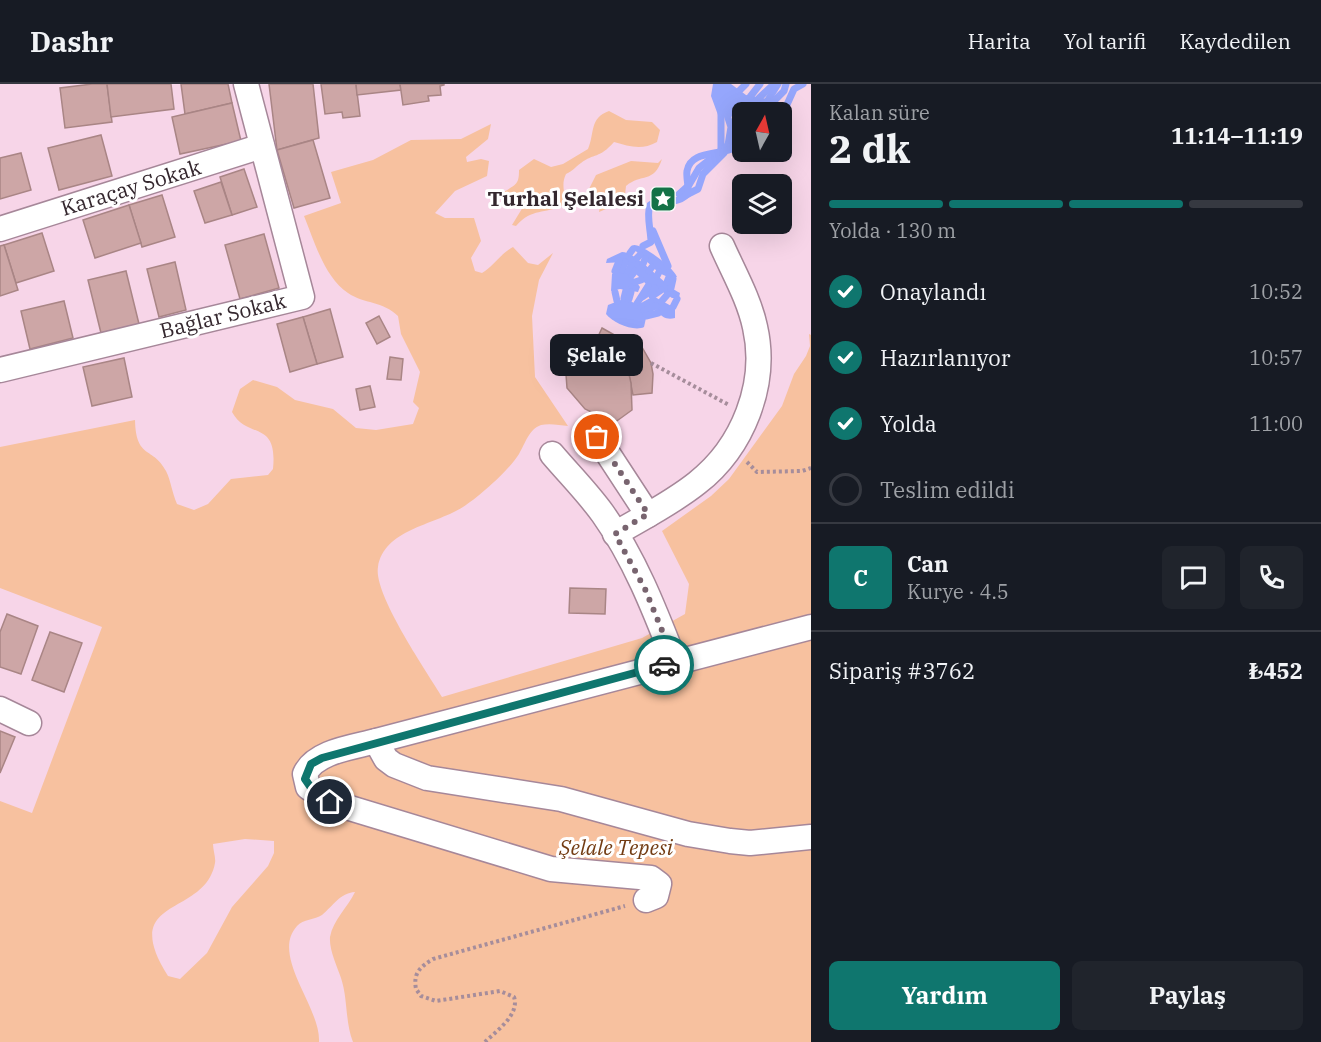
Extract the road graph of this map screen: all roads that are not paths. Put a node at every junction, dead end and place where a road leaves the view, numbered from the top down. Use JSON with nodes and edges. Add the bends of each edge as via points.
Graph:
{"nodes":[{"id":1,"x":246,"y":84,"type":"edge"},
{"id":2,"x":262,"y":146,"type":"junction"},
{"id":3,"x":0,"y":229,"type":"edge"},
{"id":4,"x":722,"y":246,"type":"dead end"},
{"id":5,"x":0,"y":370,"type":"edge"},
{"id":6,"x":597,"y":437,"type":"dead end"},
{"id":7,"x":552,"y":454,"type":"dead end"},
{"id":8,"x":648,"y":514,"type":"junction"},
{"id":9,"x":615,"y":534,"type":"junction"},
{"id":10,"x":811,"y":627,"type":"edge"},
{"id":11,"x":675,"y":662,"type":"junction"},
{"id":12,"x":0,"y":709,"type":"edge"},
{"id":13,"x":29,"y":723,"type":"dead end"},
{"id":14,"x":376,"y":741,"type":"junction"},
{"id":15,"x":811,"y":837,"type":"edge"},
{"id":16,"x":646,"y":900,"type":"road end"}],
"edges":[{"from":1,"to":2,"type":"street","name":"Bağlar Sokak"},
{"from":2,"to":3,"type":"street","name":"Karaçay Sokak"},
{"from":2,"to":5,"type":"street","name":"Bağlar Sokak","via":[[302,297]]},
{"from":4,"to":8,"type":"street","via":[[749,306],[758,342],[758,383],[748,414],[730,446],[699,482]]},
{"from":6,"to":8,"type":"street"},
{"from":7,"to":9,"type":"street"},
{"from":8,"to":9,"type":"street"},
{"from":9,"to":11,"type":"street","via":[[645,589]]},
{"from":10,"to":11,"type":"street"},
{"from":11,"to":14,"type":"street"},
{"from":12,"to":13,"type":"street"},
{"from":14,"to":15,"type":"street","via":[[394,765],[427,778],[561,799],[688,834],[730,841]]},
{"from":14,"to":16,"type":"street","via":[[311,764],[305,774],[308,787],[330,802],[551,869],[651,878],[660,888],[656,896]]}]}
